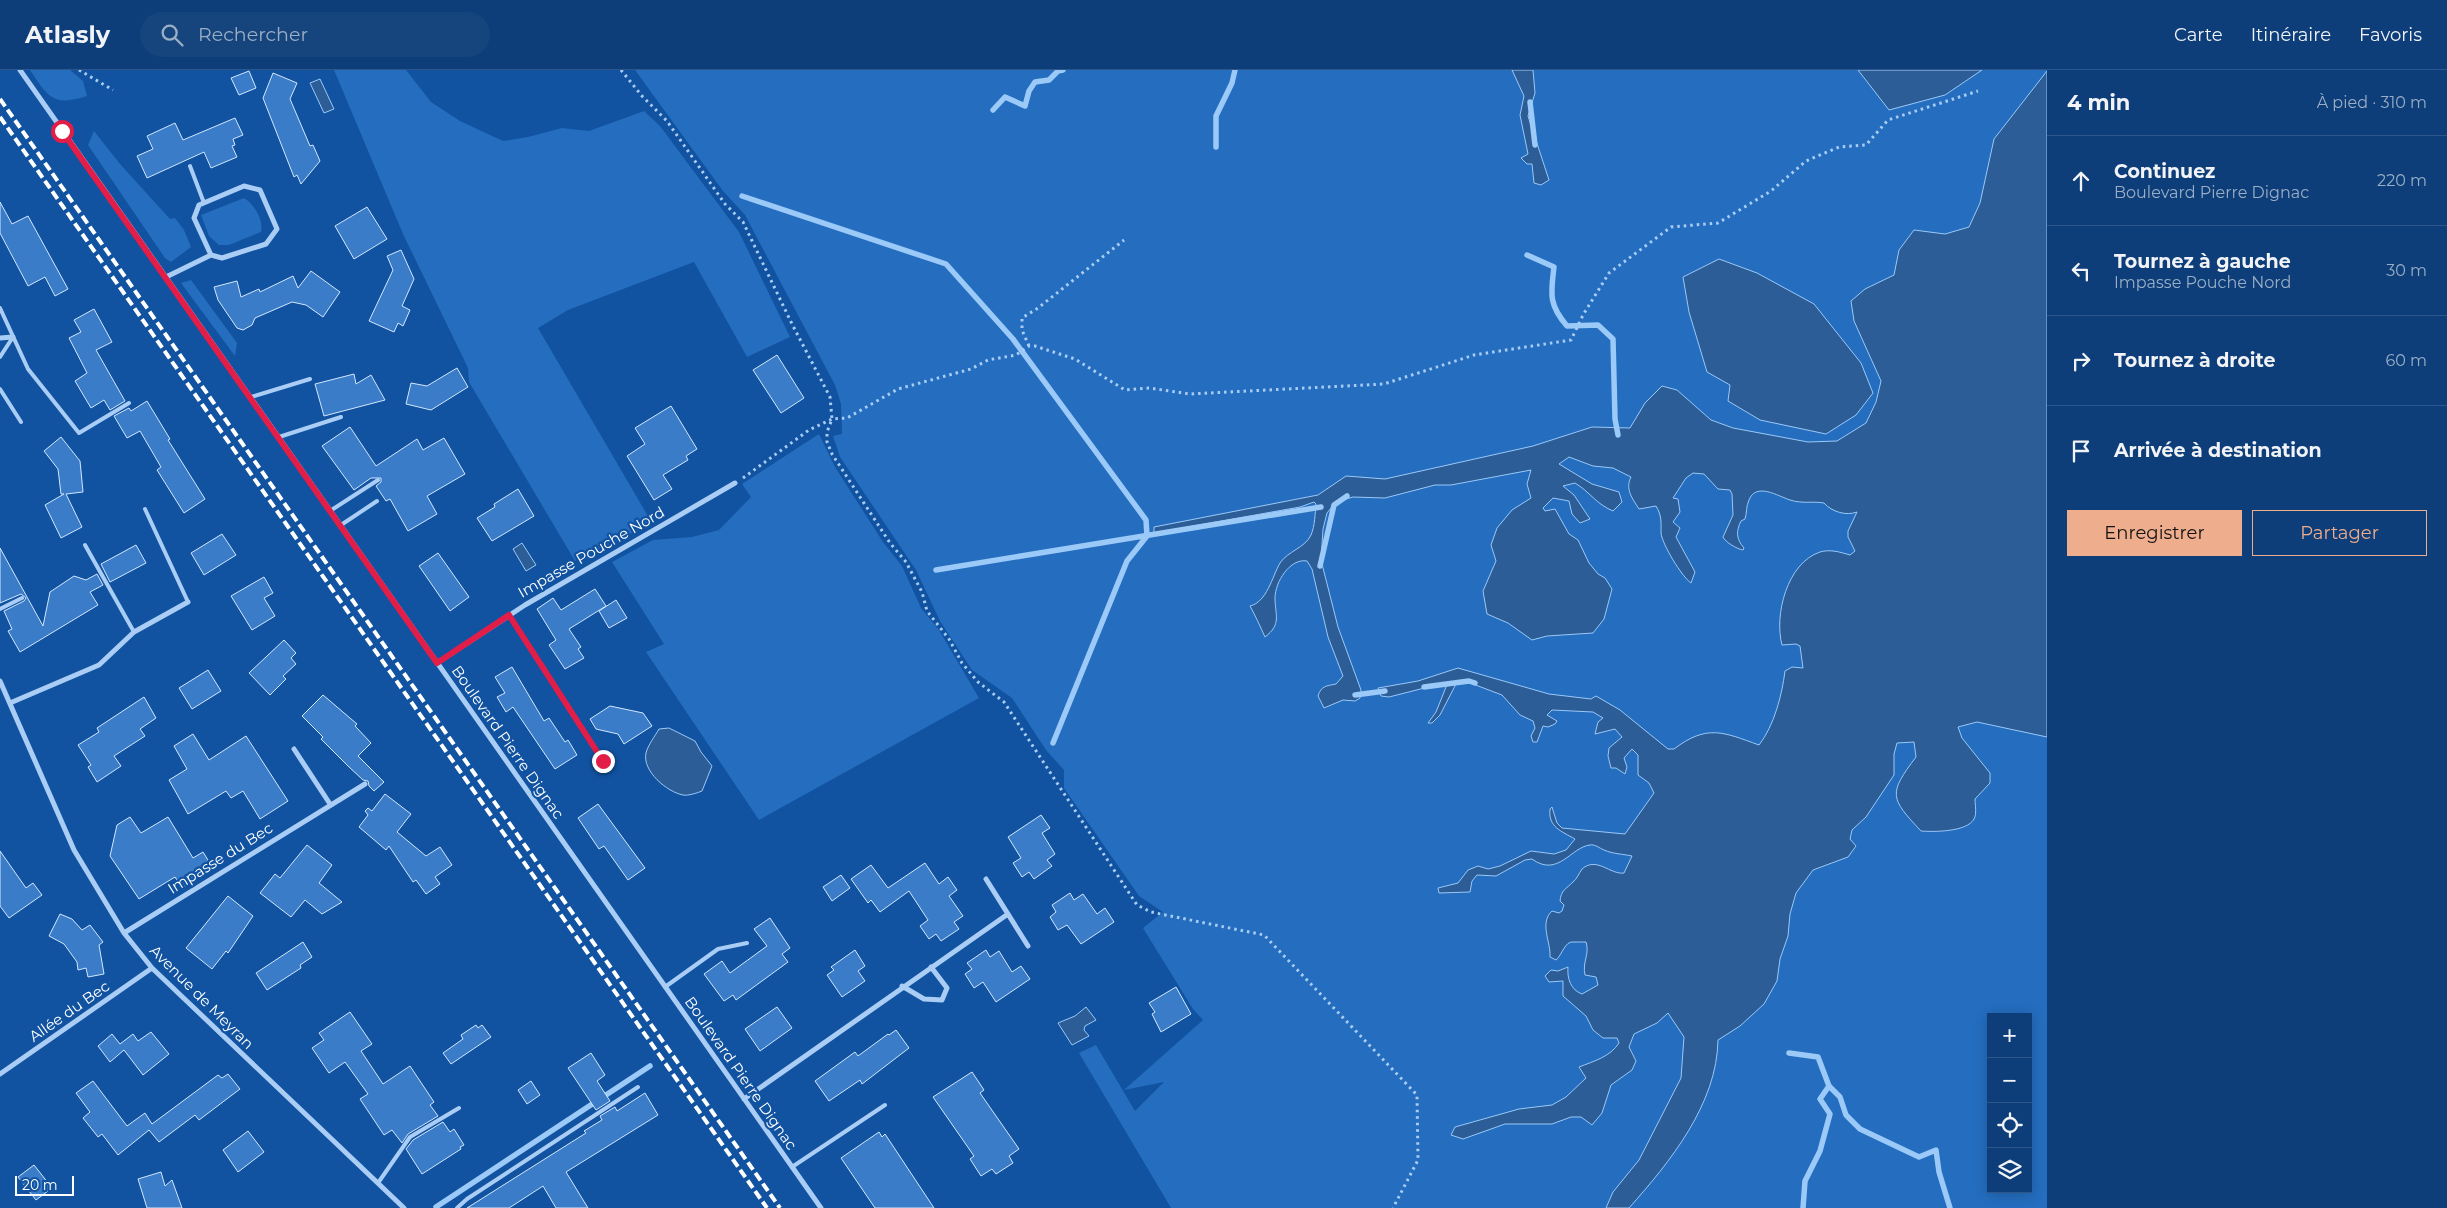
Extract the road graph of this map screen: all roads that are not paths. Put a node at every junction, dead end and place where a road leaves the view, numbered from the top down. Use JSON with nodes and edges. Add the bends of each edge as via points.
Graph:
{"nodes":[{"id":1,"x":20,"y":70,"type":"edge"},
{"id":2,"x":190,"y":166,"type":"dead end"},
{"id":3,"x":204,"y":203,"type":"junction"},
{"id":4,"x":212,"y":255,"type":"junction"},
{"id":5,"x":166,"y":277,"type":"junction"},
{"id":6,"x":0,"y":308,"type":"edge"},
{"id":7,"x":13,"y":337,"type":"junction"},
{"id":8,"x":0,"y":338,"type":"edge"},
{"id":9,"x":0,"y":357,"type":"edge"},
{"id":10,"x":310,"y":379,"type":"dead end"},
{"id":11,"x":0,"y":389,"type":"edge"},
{"id":12,"x":251,"y":397,"type":"junction"},
{"id":13,"x":129,"y":403,"type":"dead end"},
{"id":14,"x":341,"y":417,"type":"dead end"},
{"id":15,"x":21,"y":422,"type":"dead end"},
{"id":16,"x":279,"y":437,"type":"junction"},
{"id":17,"x":378,"y":480,"type":"dead end"},
{"id":18,"x":735,"y":483,"type":"road end"},
{"id":19,"x":377,"y":501,"type":"dead end"},
{"id":20,"x":145,"y":509,"type":"dead end"},
{"id":21,"x":330,"y":510,"type":"junction"},
{"id":22,"x":341,"y":525,"type":"junction"},
{"id":23,"x":85,"y":545,"type":"dead end"},
{"id":24,"x":22,"y":598,"type":"dead end"},
{"id":25,"x":188,"y":602,"type":"joint"},
{"id":26,"x":0,"y":609,"type":"edge"},
{"id":27,"x":509,"y":615,"type":"junction"},
{"id":28,"x":134,"y":632,"type":"junction"},
{"id":29,"x":437,"y":663,"type":"junction"},
{"id":30,"x":0,"y":681,"type":"edge"},
{"id":31,"x":10,"y":703,"type":"junction"},
{"id":32,"x":294,"y":749,"type":"dead end"},
{"id":33,"x":603,"y":761,"type":"dead end"},
{"id":34,"x":365,"y":784,"type":"dead end"},
{"id":35,"x":330,"y":804,"type":"junction"},
{"id":36,"x":986,"y":879,"type":"dead end"},
{"id":37,"x":1008,"y":914,"type":"junction"},
{"id":38,"x":124,"y":933,"type":"junction"},
{"id":39,"x":747,"y":943,"type":"dead end"},
{"id":40,"x":1028,"y":946,"type":"dead end"},
{"id":41,"x":931,"y":967,"type":"junction"},
{"id":42,"x":152,"y":968,"type":"junction"},
{"id":43,"x":902,"y":986,"type":"junction"},
{"id":44,"x":665,"y":987,"type":"junction"},
{"id":45,"x":0,"y":1074,"type":"edge"},
{"id":46,"x":638,"y":1087,"type":"dead end"},
{"id":47,"x":744,"y":1099,"type":"junction"},
{"id":48,"x":885,"y":1105,"type":"dead end"},
{"id":49,"x":459,"y":1108,"type":"dead end"},
{"id":50,"x":792,"y":1167,"type":"junction"},
{"id":51,"x":378,"y":1182,"type":"junction"},
{"id":52,"x":404,"y":1208,"type":"edge"},
{"id":53,"x":457,"y":1208,"type":"edge"},
{"id":54,"x":821,"y":1208,"type":"edge"}],
"edges":[{"from":1,"to":5,"type":"street","name":"Boulevard Pierre Dignac"},
{"from":2,"to":3,"type":"lane"},
{"from":3,"to":4,"type":"street","via":[[199,205],[194,218]]},
{"from":3,"to":4,"type":"street","via":[[244,186],[260,190],[277,229],[266,244],[222,258]]},
{"from":4,"to":5,"type":"street"},
{"from":5,"to":12,"type":"street","name":"Boulevard Pierre Dignac"},
{"from":6,"to":7,"type":"lane"},
{"from":7,"to":8,"type":"street"},
{"from":7,"to":9,"type":"lane"},
{"from":7,"to":13,"type":"lane","via":[[28,369],[78,433]]},
{"from":10,"to":12,"type":"lane"},
{"from":11,"to":15,"type":"lane"},
{"from":12,"to":16,"type":"street","name":"Boulevard Pierre Dignac"},
{"from":14,"to":16,"type":"lane"},
{"from":16,"to":21,"type":"street","name":"Boulevard Pierre Dignac"},
{"from":17,"to":21,"type":"lane"},
{"from":18,"to":27,"type":"street","name":"Impasse Pouche Nord"},
{"from":19,"to":22,"type":"lane"},
{"from":20,"to":25,"type":"lane"},
{"from":21,"to":22,"type":"street","name":"Boulevard Pierre Dignac"},
{"from":22,"to":29,"type":"street","name":"Boulevard Pierre Dignac"},
{"from":23,"to":28,"type":"lane"},
{"from":24,"to":26,"type":"lane"},
{"from":25,"to":28,"type":"street"},
{"from":27,"to":29,"type":"street","name":"Impasse Pouche Nord"},
{"from":27,"to":33,"type":"lane"},
{"from":28,"to":31,"type":"street","via":[[99,665]]},
{"from":29,"to":44,"type":"street","name":"Boulevard Pierre Dignac"},
{"from":30,"to":31,"type":"street","name":"Avenue de Meyran"},
{"from":31,"to":38,"type":"street","name":"Avenue de Meyran","via":[[74,850]]},
{"from":32,"to":35,"type":"street"},
{"from":34,"to":35,"type":"street","name":"Impasse du Bec"},
{"from":35,"to":38,"type":"street","name":"Impasse du Bec"},
{"from":36,"to":37,"type":"street"},
{"from":37,"to":40,"type":"street"},
{"from":37,"to":41,"type":"street"},
{"from":38,"to":42,"type":"street","name":"Avenue de Meyran"},
{"from":39,"to":44,"type":"lane","via":[[718,949]]},
{"from":41,"to":43,"type":"street"},
{"from":41,"to":43,"type":"street","via":[[947,988],[942,1000],[924,998]]},
{"from":42,"to":45,"type":"street","name":"Allée du Bec"},
{"from":42,"to":51,"type":"street","name":"Avenue de Meyran"},
{"from":43,"to":47,"type":"street"},
{"from":44,"to":47,"type":"street","name":"Boulevard Pierre Dignac"},
{"from":46,"to":53,"type":"lane"},
{"from":47,"to":50,"type":"street","name":"Boulevard Pierre Dignac"},
{"from":48,"to":50,"type":"lane"},
{"from":49,"to":51,"type":"lane","via":[[410,1137]]},
{"from":50,"to":54,"type":"street","name":"Boulevard Pierre Dignac"},
{"from":51,"to":52,"type":"street","name":"Avenue de Meyran"}]}
